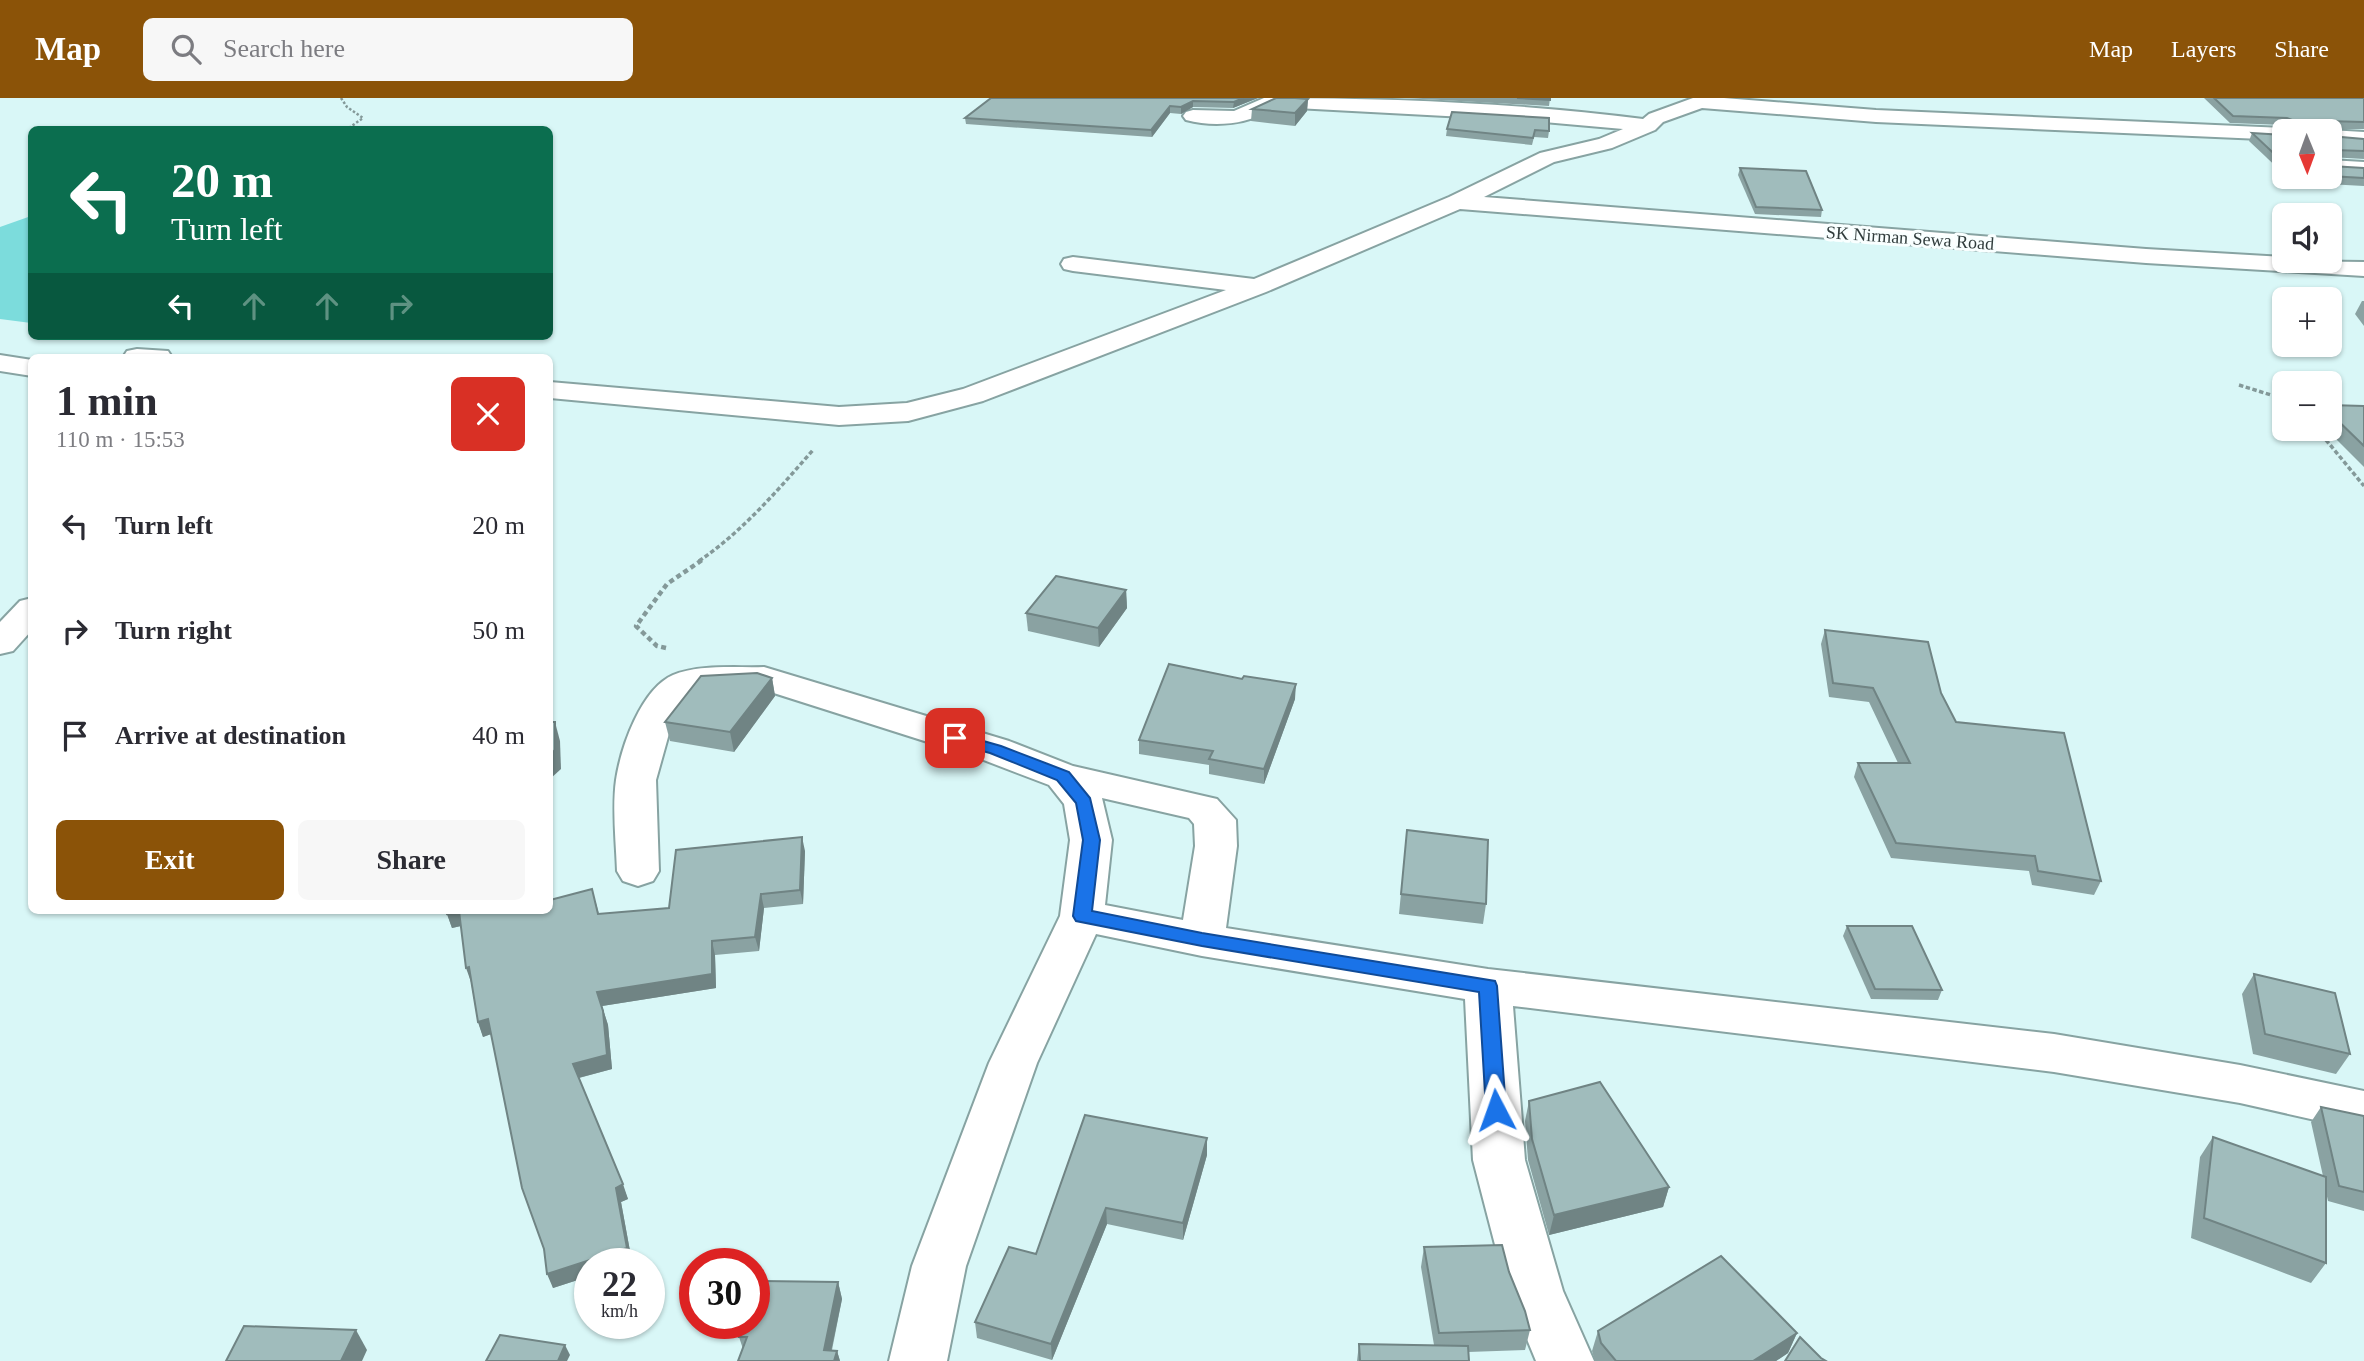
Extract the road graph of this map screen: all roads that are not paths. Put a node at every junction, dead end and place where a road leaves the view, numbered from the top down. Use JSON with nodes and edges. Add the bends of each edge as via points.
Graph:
{"nodes":[{"id":1,"x":1706,"y":100,"type":"edge"},
{"id":2,"x":1431,"y":104,"type":"edge"},
{"id":3,"x":1193,"y":116,"type":"edge"},
{"id":4,"x":1647,"y":126,"type":"junction"},
{"id":5,"x":2272,"y":133,"type":"edge"},
{"id":6,"x":2342,"y":137,"type":"edge"},
{"id":7,"x":2364,"y":138,"type":"edge"},
{"id":8,"x":2342,"y":167,"type":"edge"},
{"id":9,"x":2364,"y":168,"type":"edge"},
{"id":10,"x":1457,"y":202,"type":"junction"},
{"id":11,"x":1073,"y":264,"type":"dead end"},
{"id":12,"x":2364,"y":269,"type":"edge"},
{"id":13,"x":1257,"y":287,"type":"junction"},
{"id":14,"x":0,"y":363,"type":"edge"},
{"id":15,"x":28,"y":367,"type":"edge"},
{"id":16,"x":553,"y":390,"type":"edge"},
{"id":17,"x":20,"y":611,"type":"edge"},
{"id":18,"x":0,"y":643,"type":"edge"},
{"id":19,"x":1063,"y":776,"type":"junction"},
{"id":20,"x":638,"y":871,"type":"dead end"},
{"id":21,"x":1082,"y":916,"type":"junction"},
{"id":22,"x":1202,"y":940,"type":"junction"},
{"id":23,"x":1488,"y":986,"type":"junction"},
{"id":24,"x":2364,"y":1111,"type":"edge"},
{"id":25,"x":918,"y":1361,"type":"edge"},
{"id":26,"x":1565,"y":1361,"type":"edge"}],
"edges":[{"from":1,"to":4,"type":"street","via":[[1656,118]]},
{"from":1,"to":5,"type":"street","via":[[1863,115]]},
{"from":2,"to":3,"type":"street","via":[[1273,101],[1236,119]]},
{"from":2,"to":4,"type":"street"},
{"from":4,"to":10,"type":"street","via":[[1605,144],[1547,157]]},
{"from":6,"to":7,"type":"street"},
{"from":8,"to":9,"type":"street"},
{"from":10,"to":12,"type":"street","name":"SK Nirman Sewa Road"},
{"from":10,"to":13,"type":"street"},
{"from":11,"to":13,"type":"street"},
{"from":13,"to":16,"type":"street","via":[[973,396],[908,412],[839,416]]},
{"from":14,"to":15,"type":"street"},
{"from":17,"to":18,"type":"street"},
{"from":19,"to":20,"type":"street","via":[[995,750],[764,678],[686,683],[666,696],[656,712],[636,780]]},
{"from":19,"to":21,"type":"street","via":[[1084,802],[1091,840]]},
{"from":19,"to":22,"type":"street","via":[[1203,808],[1215,820],[1216,846]]},
{"from":21,"to":22,"type":"street"},
{"from":21,"to":25,"type":"street","via":[[1013,1063],[939,1266]]},
{"from":22,"to":23,"type":"street"},
{"from":23,"to":24,"type":"street","via":[[2054,1053],[2240,1084]]},
{"from":23,"to":26,"type":"street","via":[[1499,1160],[1535,1291]]}]}
